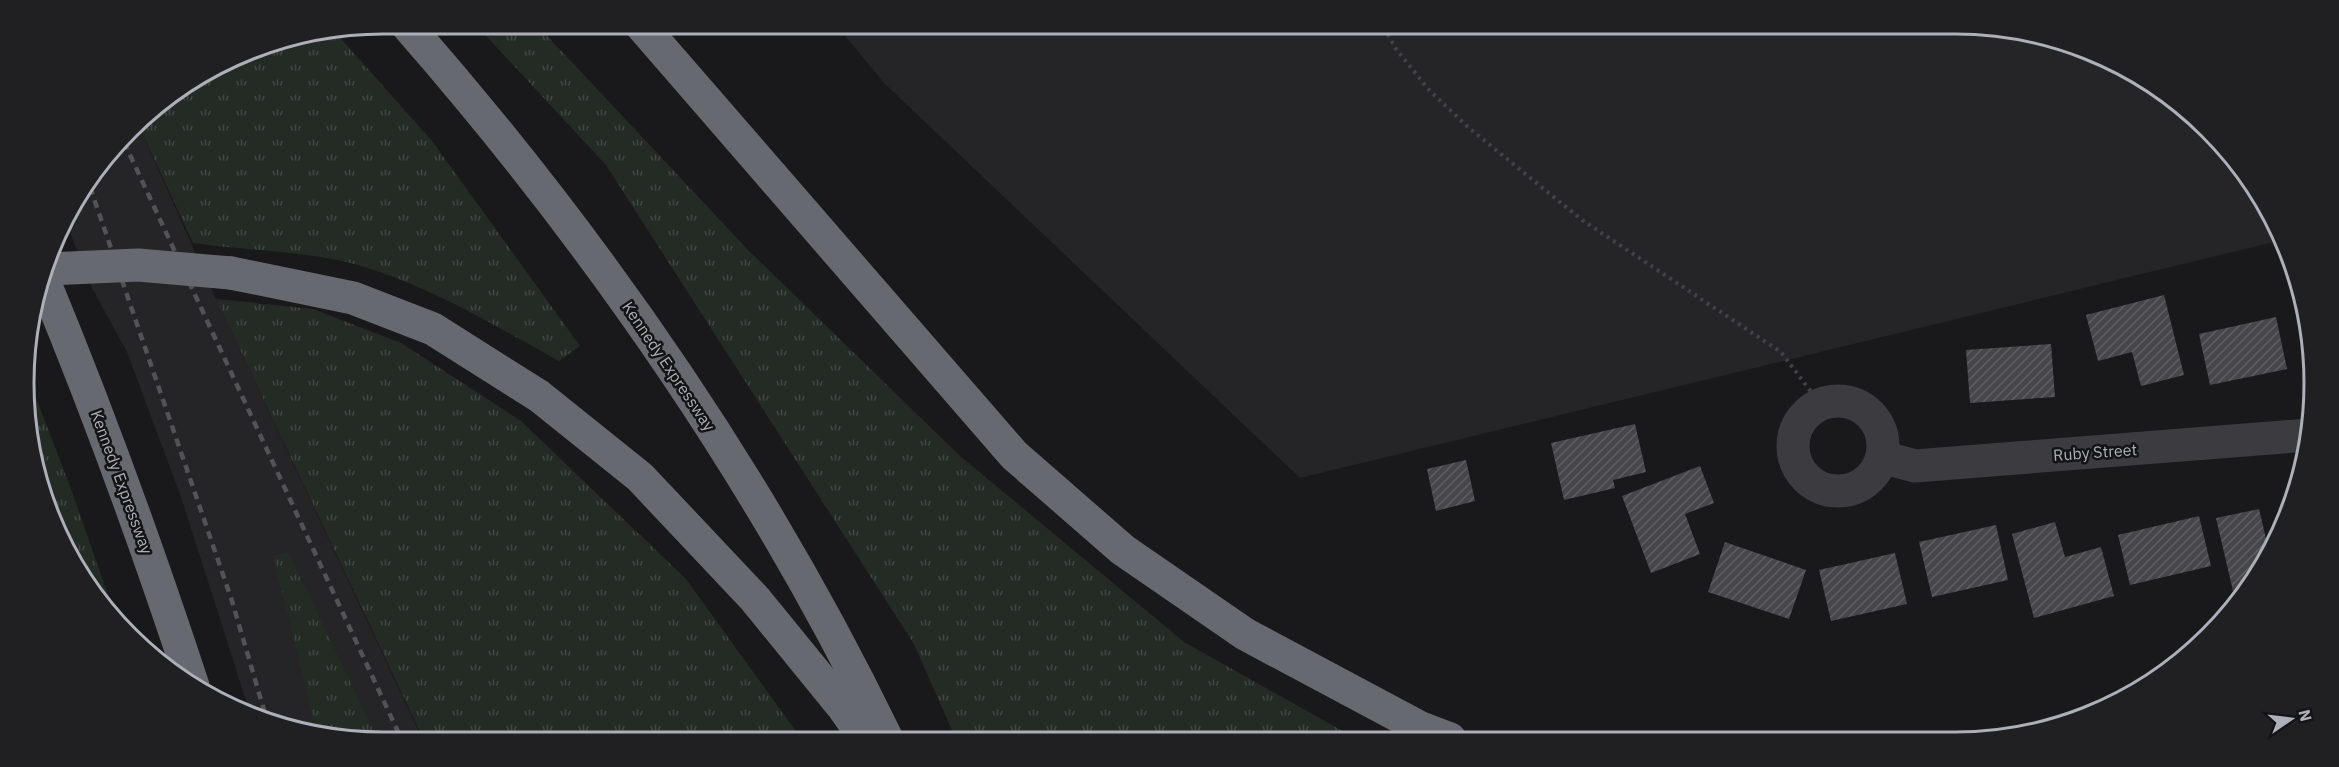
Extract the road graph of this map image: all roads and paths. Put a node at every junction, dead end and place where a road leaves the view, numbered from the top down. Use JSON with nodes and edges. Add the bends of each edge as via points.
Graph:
{"nodes":[{"id":1,"x":415,"y":34,"type":"edge"},
{"id":2,"x":650,"y":34,"type":"edge"},
{"id":3,"x":1387,"y":34,"type":"edge"},
{"id":4,"x":54,"y":269,"type":"edge"},
{"id":5,"x":47,"y":289,"type":"edge"},
{"id":6,"x":1821,"y":405,"type":"junction"},
{"id":7,"x":2301,"y":436,"type":"edge"},
{"id":8,"x":1882,"y":458,"type":"junction"},
{"id":9,"x":189,"y":673,"type":"edge"},
{"id":10,"x":860,"y":732,"type":"edge"},
{"id":11,"x":883,"y":732,"type":"edge"},
{"id":12,"x":1432,"y":732,"type":"edge"}],
"edges":[{"from":1,"to":11,"type":"highway","name":"Kennedy Expressway","via":[[556,204],[678,379],[748,485],[809,589]]},
{"from":2,"to":12,"type":"highway","via":[[1014,455],[1123,550],[1245,634]]},
{"from":3,"to":6,"type":"path","via":[[1429,90],[1469,128],[1582,220],[1781,352]]},
{"from":4,"to":10,"type":"highway","bridge":true,"via":[[138,265],[231,273],[353,298],[433,329],[538,396],[640,477],[755,599]]},
{"from":5,"to":9,"type":"highway","name":"Kennedy Expressway","via":[[111,449]]},
{"from":6,"to":8,"type":"street","via":[[1842,401],[1870,414],[1879,426]]},
{"from":6,"to":8,"type":"street","via":[[1801,420],[1794,434],[1793,450],[1803,476],[1821,488],[1842,492],[1856,489],[1877,471]]},
{"from":7,"to":8,"type":"street","name":"Ruby Street","via":[[1915,466]]}]}
